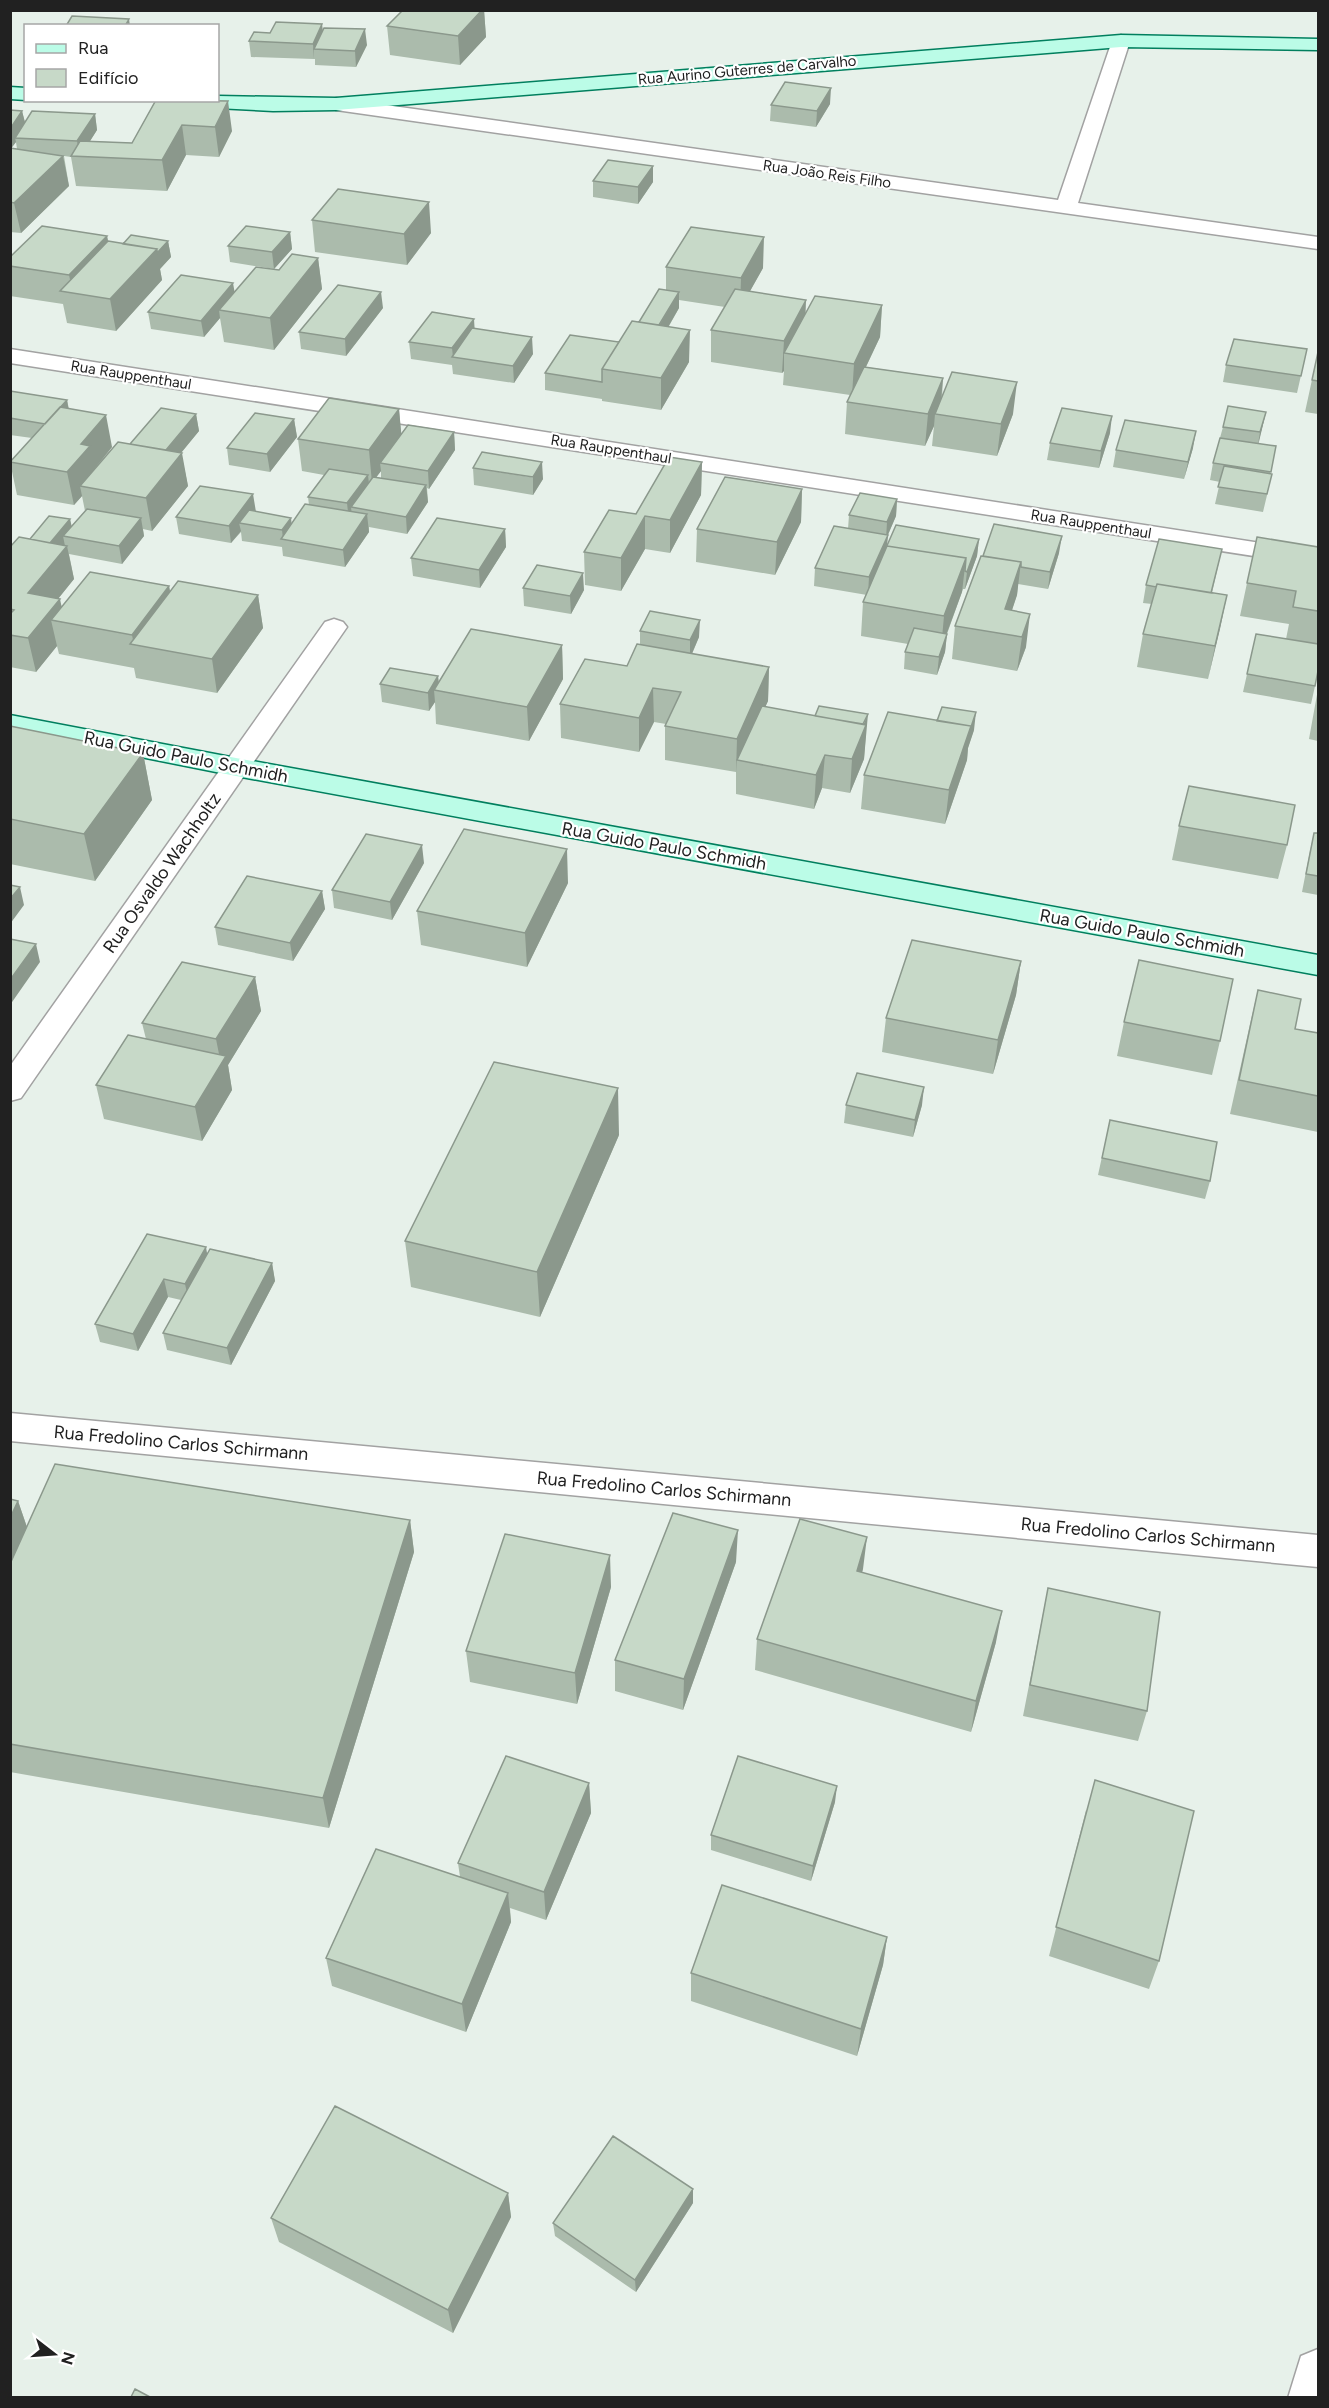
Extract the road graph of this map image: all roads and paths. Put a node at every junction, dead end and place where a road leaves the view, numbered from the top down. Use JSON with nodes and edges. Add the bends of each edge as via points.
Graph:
{"nodes":[{"id":1,"x":1120,"y":41,"type":"junction"},
{"id":2,"x":1318,"y":45,"type":"edge"},
{"id":3,"x":215,"y":102,"type":"edge"},
{"id":4,"x":336,"y":104,"type":"junction"},
{"id":5,"x":1066,"y":208,"type":"junction"},
{"id":6,"x":1318,"y":243,"type":"edge"},
{"id":7,"x":10,"y":356,"type":"edge"},
{"id":8,"x":1318,"y":559,"type":"edge"},
{"id":9,"x":334,"y":627,"type":"dead end"},
{"id":10,"x":10,"y":723,"type":"edge"},
{"id":11,"x":236,"y":767,"type":"junction"},
{"id":12,"x":1318,"y":965,"type":"edge"},
{"id":13,"x":10,"y":1090,"type":"edge"},
{"id":14,"x":10,"y":1427,"type":"edge"},
{"id":15,"x":1318,"y":1551,"type":"edge"},
{"id":16,"x":1318,"y":2373,"type":"edge"},
{"id":17,"x":1312,"y":2397,"type":"edge"}],
"edges":[{"from":1,"to":2,"type":"street","name":"Rua Aurino Guterres de Carvalho"},
{"from":1,"to":4,"type":"street","name":"Rua Aurino Guterres de Carvalho"},
{"from":1,"to":5,"type":"street"},
{"from":3,"to":4,"type":"street","name":"Rua Aurino Guterres de Carvalho"},
{"from":4,"to":5,"type":"street","name":"Rua João Reis Filho"},
{"from":5,"to":6,"type":"street","name":"Rua João Reis Filho"},
{"from":7,"to":8,"type":"street","name":"Rua Rauppenthaul"},
{"from":9,"to":11,"type":"street","name":"Rua Osvaldo Wachholtz"},
{"from":10,"to":11,"type":"street","name":"Rua Guido Paulo Schmidh"},
{"from":11,"to":12,"type":"street","name":"Rua Guido Paulo Schmidh"},
{"from":11,"to":13,"type":"street","name":"Rua Osvaldo Wachholtz"},
{"from":14,"to":15,"type":"street","name":"Rua Fredolino Carlos Schirmann"},
{"from":16,"to":17,"type":"street"}]}
